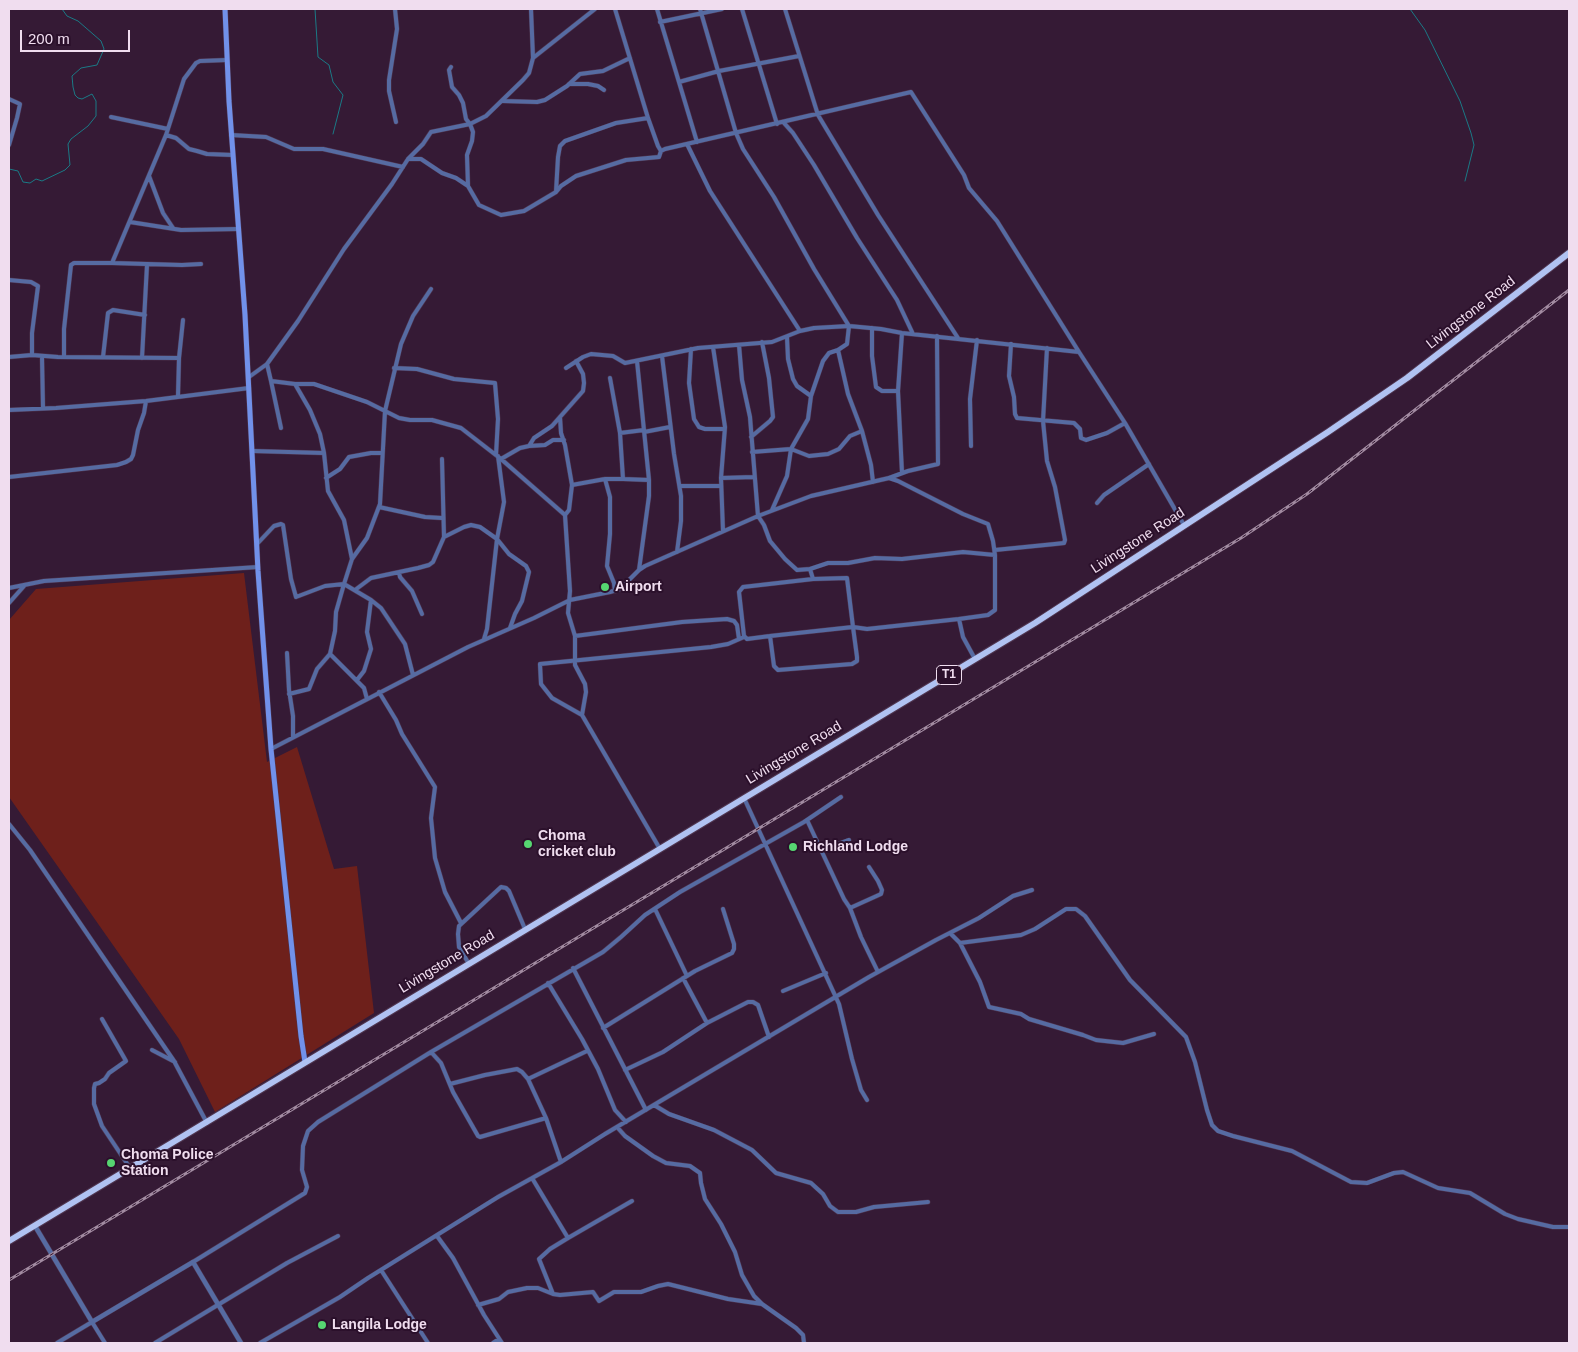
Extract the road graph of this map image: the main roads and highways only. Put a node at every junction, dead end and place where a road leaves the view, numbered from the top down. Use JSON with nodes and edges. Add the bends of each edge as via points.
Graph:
{"nodes":[{"id":1,"x":225,"y":9,"type":"edge"},
{"id":2,"x":1569,"y":253,"type":"edge"},
{"id":3,"x":305,"y":1062,"type":"junction"},
{"id":4,"x":9,"y":1241,"type":"edge"}],
"edges":[{"from":1,"to":3,"type":"main road","via":[[271,749]]},
{"from":2,"to":3,"type":"highway","name":"Livingstone Road","number":"T1","via":[[1407,378],[1036,623]]},
{"from":3,"to":4,"type":"highway","name":"Livingstone Road","number":"T1"}]}
